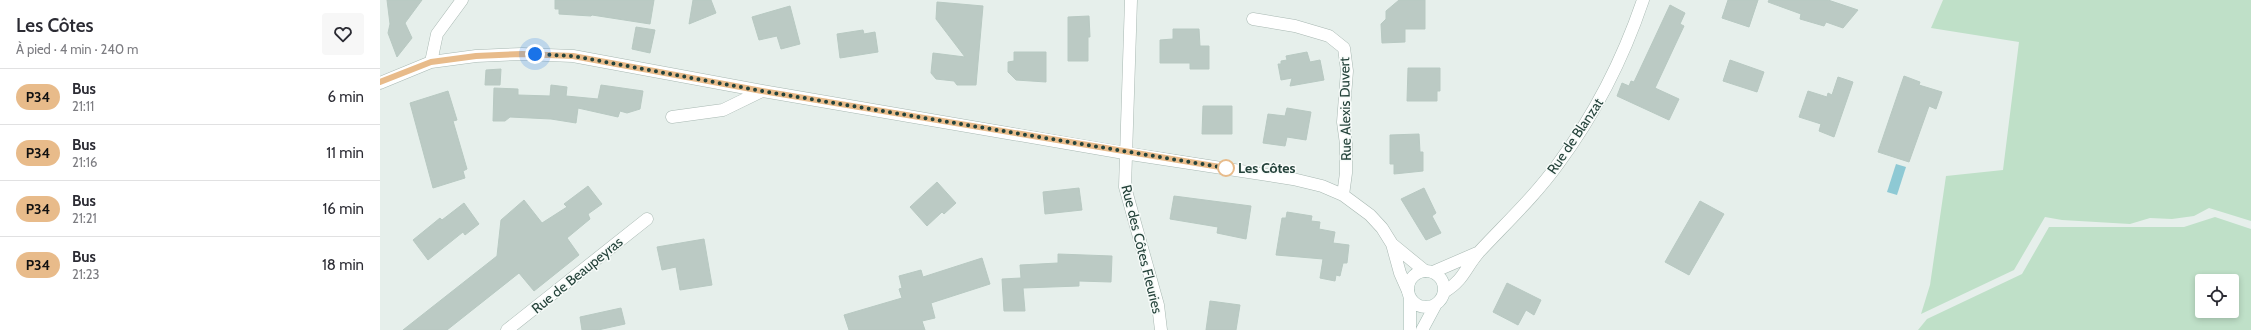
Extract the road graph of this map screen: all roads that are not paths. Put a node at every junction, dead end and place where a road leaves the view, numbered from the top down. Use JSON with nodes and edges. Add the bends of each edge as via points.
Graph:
{"nodes":[{"id":1,"x":462,"y":0,"type":"edge"},
{"id":2,"x":1131,"y":0,"type":"edge"},
{"id":3,"x":1643,"y":0,"type":"edge"},
{"id":4,"x":1253,"y":19,"type":"dead end"},
{"id":5,"x":431,"y":62,"type":"junction"},
{"id":6,"x":380,"y":82,"type":"edge"},
{"id":7,"x":762,"y":91,"type":"junction"},
{"id":8,"x":672,"y":117,"type":"dead end"},
{"id":9,"x":1124,"y":153,"type":"junction"},
{"id":10,"x":1343,"y":195,"type":"junction"},
{"id":11,"x":647,"y":219,"type":"dead end"},
{"id":12,"x":1392,"y":244,"type":"junction"},
{"id":13,"x":1478,"y":253,"type":"junction"},
{"id":14,"x":1429,"y":272,"type":"junction"},
{"id":15,"x":1444,"y":292,"type":"junction"},
{"id":16,"x":1409,"y":294,"type":"junction"},
{"id":17,"x":1436,"y":304,"type":"junction"},
{"id":18,"x":507,"y":330,"type":"edge"},
{"id":19,"x":1161,"y":330,"type":"edge"},
{"id":20,"x":1410,"y":330,"type":"edge"},
{"id":21,"x":1422,"y":330,"type":"edge"}],
"edges":[{"from":1,"to":5,"type":"street","via":[[437,34]]},
{"from":2,"to":9,"type":"street","name":"Rue des Côtes Fleuries"},
{"from":3,"to":13,"type":"street","name":"Rue de Blanzat","via":[[1604,93],[1558,164]]},
{"from":4,"to":10,"type":"street","name":"Rue Alexis Duvert","via":[[1295,26],[1329,36],[1344,48],[1347,71],[1343,122],[1346,144]]},
{"from":5,"to":6,"type":"street"},
{"from":5,"to":7,"type":"street","via":[[476,56],[522,54],[573,56]]},
{"from":7,"to":8,"type":"street","via":[[723,110]]},
{"from":7,"to":9,"type":"street"},
{"from":9,"to":10,"type":"street","via":[[1293,179],[1322,186]]},
{"from":9,"to":19,"type":"street","name":"Rue des Côtes Fleuries","via":[[1125,187],[1158,305]]},
{"from":10,"to":12,"type":"street","via":[[1370,215]]},
{"from":11,"to":18,"type":"street","name":"Rue de Beaupeyras"},
{"from":12,"to":14,"type":"street"},
{"from":12,"to":16,"type":"street"},
{"from":13,"to":14,"type":"street","name":"Rue de Blanzat"},
{"from":13,"to":15,"type":"street","name":"Rue de Blanzat","via":[[1456,284]]},
{"from":14,"to":15,"type":"street","via":[[1442,280]]},
{"from":14,"to":16,"type":"street","via":[[1414,276],[1408,286]]},
{"from":15,"to":17,"type":"street"},
{"from":16,"to":17,"type":"street","via":[[1421,306]]},
{"from":16,"to":20,"type":"street"},
{"from":17,"to":21,"type":"street"}]}
